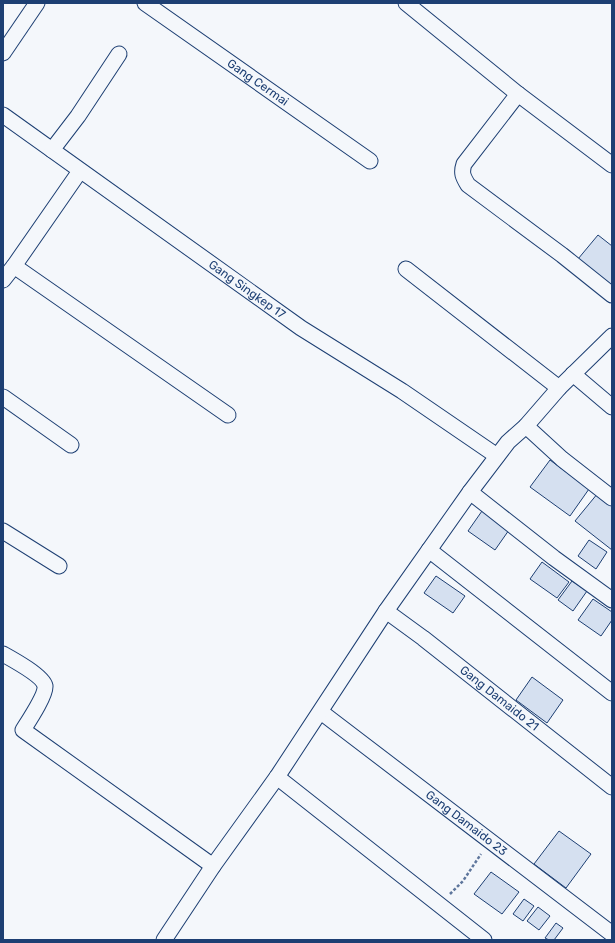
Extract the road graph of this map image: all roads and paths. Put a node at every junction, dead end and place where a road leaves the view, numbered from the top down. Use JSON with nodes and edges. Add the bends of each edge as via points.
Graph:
{"nodes":[{"id":1,"x":37,"y":3,"type":"edge"},
{"id":2,"x":145,"y":3,"type":"edge"},
{"id":3,"x":406,"y":3,"type":"edge"},
{"id":4,"x":3,"y":53,"type":"edge"},
{"id":5,"x":119,"y":54,"type":"dead end"},
{"id":6,"x":518,"y":94,"type":"junction"},
{"id":7,"x":3,"y":115,"type":"edge"},
{"id":8,"x":52,"y":150,"type":"junction"},
{"id":9,"x":370,"y":161,"type":"dead end"},
{"id":10,"x":612,"y":165,"type":"edge"},
{"id":11,"x":80,"y":171,"type":"junction"},
{"id":12,"x":14,"y":266,"type":"junction"},
{"id":13,"x":406,"y":269,"type":"dead end"},
{"id":14,"x":3,"y":280,"type":"edge"},
{"id":15,"x":612,"y":295,"type":"edge"},
{"id":16,"x":612,"y":336,"type":"edge"},
{"id":17,"x":573,"y":374,"type":"junction"},
{"id":18,"x":559,"y":388,"type":"junction"},
{"id":19,"x":3,"y":397,"type":"edge"},
{"id":20,"x":612,"y":407,"type":"edge"},
{"id":21,"x":228,"y":415,"type":"dead end"},
{"id":22,"x":526,"y":426,"type":"junction"},
{"id":23,"x":71,"y":446,"type":"dead end"},
{"id":24,"x":497,"y":456,"type":"junction"},
{"id":25,"x":470,"y":492,"type":"junction"},
{"id":26,"x":612,"y":498,"type":"edge"},
{"id":27,"x":3,"y":531,"type":"edge"},
{"id":28,"x":429,"y":550,"type":"junction"},
{"id":29,"x":59,"y":566,"type":"dead end"},
{"id":30,"x":612,"y":600,"type":"edge"},
{"id":31,"x":386,"y":611,"type":"junction"},
{"id":32,"x":3,"y":654,"type":"edge"},
{"id":33,"x":612,"y":693,"type":"edge"},
{"id":34,"x":321,"y":712,"type":"junction"},
{"id":35,"x":277,"y":778,"type":"junction"},
{"id":36,"x":612,"y":787,"type":"edge"},
{"id":37,"x":490,"y":841,"type":"junction"},
{"id":38,"x":213,"y":866,"type":"junction"},
{"id":39,"x":440,"y":905,"type":"junction"},
{"id":40,"x":612,"y":934,"type":"edge"},
{"id":41,"x":164,"y":940,"type":"edge"},
{"id":42,"x":484,"y":940,"type":"edge"}],
"edges":[{"from":1,"to":4,"type":"street"},
{"from":2,"to":9,"type":"street","name":"Gang Cermai"},
{"from":3,"to":6,"type":"street"},
{"from":5,"to":8,"type":"street"},
{"from":6,"to":10,"type":"street"},
{"from":6,"to":15,"type":"street","via":[[464,164],[461,171],[463,177],[468,185]]},
{"from":7,"to":8,"type":"street","name":"Gang Singkep 17"},
{"from":8,"to":11,"type":"street","name":"Gang Singkep 17"},
{"from":11,"to":12,"type":"street"},
{"from":11,"to":24,"type":"street","name":"Gang Singkep 17","via":[[302,328],[402,391]]},
{"from":12,"to":14,"type":"street"},
{"from":12,"to":21,"type":"street"},
{"from":13,"to":18,"type":"street"},
{"from":16,"to":17,"type":"street"},
{"from":17,"to":18,"type":"street"},
{"from":17,"to":20,"type":"street"},
{"from":18,"to":22,"type":"street"},
{"from":19,"to":23,"type":"street"},
{"from":22,"to":24,"type":"street"},
{"from":22,"to":26,"type":"street","via":[[562,459]]},
{"from":24,"to":25,"type":"street"},
{"from":25,"to":28,"type":"street"},
{"from":25,"to":30,"type":"street"},
{"from":27,"to":29,"type":"street"},
{"from":28,"to":31,"type":"street"},
{"from":28,"to":33,"type":"street"},
{"from":31,"to":34,"type":"street"},
{"from":31,"to":36,"type":"street","name":"Gang Damaido 21"},
{"from":32,"to":38,"type":"street","via":[[44,682],[44,692],[23,730]]},
{"from":34,"to":35,"type":"street"},
{"from":34,"to":37,"type":"street","name":"Gang Damaido 23"},
{"from":35,"to":38,"type":"street"},
{"from":35,"to":39,"type":"street"},
{"from":37,"to":39,"type":"path","via":[[463,881]]},
{"from":37,"to":40,"type":"street","name":"Gang Damaido 23"},
{"from":38,"to":41,"type":"street"},
{"from":39,"to":42,"type":"street"}]}
